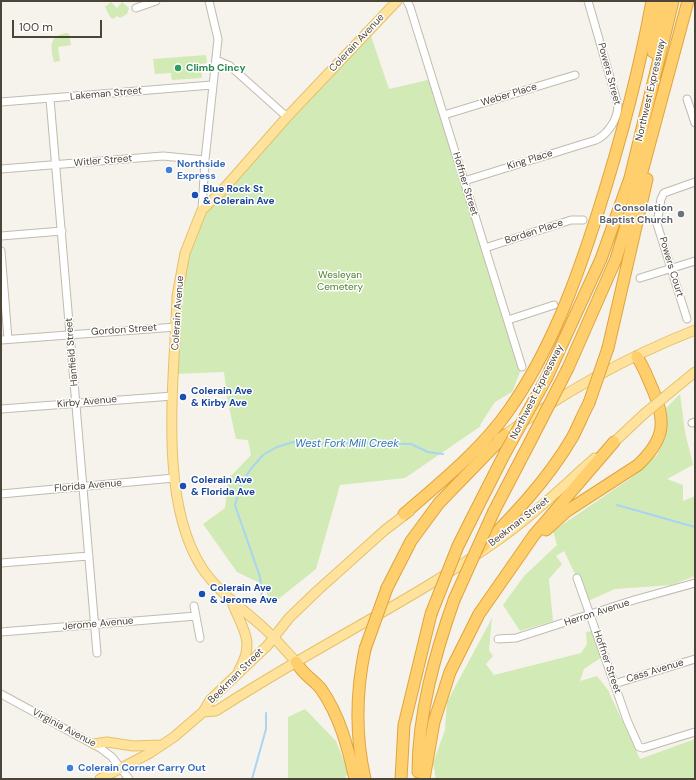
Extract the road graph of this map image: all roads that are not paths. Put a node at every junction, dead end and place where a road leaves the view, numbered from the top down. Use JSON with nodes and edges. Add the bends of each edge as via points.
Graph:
{"nodes":[{"id":1,"x":156,"y":1,"type":"edge"},
{"id":2,"x":209,"y":1,"type":"edge"},
{"id":3,"x":397,"y":1,"type":"edge"},
{"id":4,"x":407,"y":1,"type":"edge"},
{"id":5,"x":588,"y":1,"type":"edge"},
{"id":6,"x":662,"y":1,"type":"edge"},
{"id":7,"x":673,"y":1,"type":"edge"},
{"id":8,"x":688,"y":1,"type":"edge"},
{"id":9,"x":652,"y":3,"type":"edge"},
{"id":10,"x":136,"y":8,"type":"dead end"},
{"id":11,"x":216,"y":60,"type":"junction"},
{"id":12,"x":673,"y":61,"type":"junction"},
{"id":13,"x":575,"y":75,"type":"dead end"},
{"id":14,"x":212,"y":85,"type":"junction"},
{"id":15,"x":50,"y":99,"type":"junction"},
{"id":16,"x":688,"y":99,"type":"dead end"},
{"id":17,"x":1,"y":102,"type":"edge"},
{"id":18,"x":444,"y":115,"type":"junction"},
{"id":19,"x":645,"y":116,"type":"junction"},
{"id":20,"x":287,"y":117,"type":"junction"},
{"id":21,"x":695,"y":123,"type":"edge"},
{"id":22,"x":596,"y":140,"type":"joint"},
{"id":23,"x":205,"y":160,"type":"junction"},
{"id":24,"x":56,"y":165,"type":"junction"},
{"id":25,"x":1,"y":169,"type":"edge"},
{"id":26,"x":464,"y":181,"type":"junction"},
{"id":27,"x":695,"y":182,"type":"edge"},
{"id":28,"x":202,"y":210,"type":"junction"},
{"id":29,"x":583,"y":220,"type":"dead end"},
{"id":30,"x":62,"y":230,"type":"junction"},
{"id":31,"x":1,"y":236,"type":"edge"},
{"id":32,"x":485,"y":248,"type":"junction"},
{"id":33,"x":1,"y":250,"type":"edge"},
{"id":34,"x":695,"y":262,"type":"edge"},
{"id":35,"x":671,"y":269,"type":"junction"},
{"id":36,"x":640,"y":278,"type":"dead end"},
{"id":37,"x":559,"y":307,"type":"junction"},
{"id":38,"x":687,"y":319,"type":"dead end"},
{"id":39,"x":508,"y":320,"type":"junction"},
{"id":40,"x":176,"y":327,"type":"junction"},
{"id":41,"x":695,"y":330,"type":"edge"},
{"id":42,"x":70,"y":334,"type":"junction"},
{"id":43,"x":5,"y":340,"type":"edge"},
{"id":44,"x":637,"y":357,"type":"junction"},
{"id":45,"x":522,"y":367,"type":"dead end"},
{"id":46,"x":695,"y":372,"type":"edge"},
{"id":47,"x":173,"y":396,"type":"junction"},
{"id":48,"x":76,"y":403,"type":"junction"},
{"id":49,"x":1,"y":409,"type":"edge"},
{"id":50,"x":505,"y":435,"type":"junction"},
{"id":51,"x":614,"y":442,"type":"junction"},
{"id":52,"x":174,"y":478,"type":"junction"},
{"id":53,"x":82,"y":487,"type":"junction"},
{"id":54,"x":1,"y":494,"type":"edge"},
{"id":55,"x":404,"y":514,"type":"junction"},
{"id":56,"x":523,"y":551,"type":"junction"},
{"id":57,"x":89,"y":556,"type":"junction"},
{"id":58,"x":470,"y":559,"type":"junction"},
{"id":59,"x":1,"y":563,"type":"edge"},
{"id":60,"x":577,"y":578,"type":"dead end"},
{"id":61,"x":695,"y":583,"type":"edge"},
{"id":62,"x":232,"y":602,"type":"junction"},
{"id":63,"x":194,"y":606,"type":"dead end"},
{"id":64,"x":196,"y":616,"type":"junction"},
{"id":65,"x":591,"y":616,"type":"junction"},
{"id":66,"x":94,"y":625,"type":"junction"},
{"id":67,"x":1,"y":632,"type":"edge"},
{"id":68,"x":200,"y":638,"type":"dead end"},
{"id":69,"x":274,"y":638,"type":"junction"},
{"id":70,"x":498,"y":639,"type":"dead end"},
{"id":71,"x":97,"y":653,"type":"dead end"},
{"id":72,"x":695,"y":659,"type":"edge"},
{"id":73,"x":296,"y":662,"type":"junction"},
{"id":74,"x":234,"y":678,"type":"junction"},
{"id":75,"x":614,"y":684,"type":"junction"},
{"id":76,"x":1,"y":694,"type":"edge"},
{"id":77,"x":203,"y":712,"type":"junction"},
{"id":78,"x":695,"y":732,"type":"edge"},
{"id":79,"x":94,"y":744,"type":"junction"},
{"id":80,"x":163,"y":745,"type":"junction"},
{"id":81,"x":122,"y":769,"type":"junction"},
{"id":82,"x":100,"y":779,"type":"edge"},
{"id":83,"x":129,"y":779,"type":"edge"},
{"id":84,"x":355,"y":779,"type":"edge"},
{"id":85,"x":365,"y":779,"type":"edge"},
{"id":86,"x":401,"y":779,"type":"edge"},
{"id":87,"x":418,"y":779,"type":"edge"},
{"id":88,"x":424,"y":779,"type":"edge"}],
"edges":[{"from":1,"to":10,"type":"street"},
{"from":2,"to":11,"type":"street","via":[[218,39]]},
{"from":3,"to":20,"type":"main road","name":"Colerain Avenue"},
{"from":4,"to":18,"type":"street","name":"Hoffner Street"},
{"from":5,"to":22,"type":"street","name":"Powers Street","via":[[618,105],[613,123],[602,137]]},
{"from":6,"to":19,"type":"highway","via":[[648,79]]},
{"from":7,"to":19,"type":"highway","name":"Northwest Expressway"},
{"from":8,"to":12,"type":"highway","name":"Northwest Expressway"},
{"from":9,"to":37,"type":"highway","via":[[642,59],[611,171],[584,258]]},
{"from":11,"to":14,"type":"street"},
{"from":11,"to":20,"type":"street","via":[[230,66]]},
{"from":12,"to":58,"type":"highway","bridge":true,"via":[[608,348],[590,402],[572,437],[548,473],[512,518]]},
{"from":12,"to":87,"type":"highway","name":"Northwest Expressway","bridge":true,"via":[[616,258],[568,368],[494,511],[454,600],[441,636],[421,733]]},
{"from":13,"to":18,"type":"street","name":"Weber Place"},
{"from":14,"to":15,"type":"street","name":"Lakeman Street"},
{"from":14,"to":23,"type":"street"},
{"from":15,"to":17,"type":"street","name":"Lakeman Street"},
{"from":15,"to":24,"type":"street","name":"Hanfield Street"},
{"from":16,"to":21,"type":"street"},
{"from":18,"to":26,"type":"street","name":"Hoffner Street"},
{"from":19,"to":86,"type":"highway","name":"Northwest Expressway","bridge":true,"via":[[630,178],[602,259],[547,377],[458,546],[431,614],[404,725]]},
{"from":20,"to":28,"type":"main road","name":"Colerain Avenue"},
{"from":22,"to":26,"type":"street","name":"King Place"},
{"from":23,"to":24,"type":"street","name":"Witler Street","via":[[163,156]]},
{"from":23,"to":28,"type":"street"},
{"from":24,"to":25,"type":"street","name":"Witler Street"},
{"from":24,"to":30,"type":"street","name":"Hanfield Street"},
{"from":26,"to":32,"type":"street","name":"Hoffner Street"},
{"from":27,"to":35,"type":"street","name":"Powers Court","via":[[664,193],[661,199],[657,224]]},
{"from":28,"to":40,"type":"main road","name":"Colerain Avenue","via":[[181,266]]},
{"from":29,"to":32,"type":"street","name":"Borden Place","via":[[571,220]]},
{"from":30,"to":31,"type":"street"},
{"from":30,"to":42,"type":"street","name":"Hanfield Street"},
{"from":32,"to":39,"type":"street","name":"Hoffner Street"},
{"from":33,"to":43,"type":"street"},
{"from":34,"to":35,"type":"street"},
{"from":35,"to":36,"type":"street"},
{"from":35,"to":38,"type":"street","name":"Powers Court"},
{"from":37,"to":39,"type":"street"},
{"from":37,"to":55,"type":"highway","via":[[529,380],[499,424],[478,447]]},
{"from":39,"to":45,"type":"street","name":"Hoffner Street"},
{"from":40,"to":42,"type":"street","name":"Gordon Street"},
{"from":40,"to":47,"type":"main road","name":"Colerain Avenue"},
{"from":41,"to":44,"type":"main road","name":"Beekman Street"},
{"from":42,"to":43,"type":"street","name":"Gordon Street"},
{"from":42,"to":48,"type":"street","name":"Hanfield Street"},
{"from":44,"to":50,"type":"main road","name":"Beekman Street","via":[[565,394]]},
{"from":44,"to":56,"type":"highway","via":[[649,379],[661,412],[661,428],[652,450],[628,472],[567,511]]},
{"from":46,"to":51,"type":"main road","name":"Beekman Street","bridge":true},
{"from":47,"to":48,"type":"street","name":"Kirby Avenue"},
{"from":47,"to":52,"type":"main road","name":"Colerain Avenue"},
{"from":48,"to":49,"type":"street","name":"Kirby Avenue"},
{"from":48,"to":53,"type":"street","name":"Hanfield Street"},
{"from":50,"to":55,"type":"main road","name":"Beekman Street","via":[[418,506]]},
{"from":50,"to":85,"type":"highway","bridge":true,"via":[[439,503],[411,541],[387,588],[365,649],[359,686],[359,746]]},
{"from":51,"to":56,"type":"highway"},
{"from":51,"to":58,"type":"main road","name":"Beekman Street","via":[[539,507]]},
{"from":52,"to":53,"type":"street","name":"Florida Avenue"},
{"from":52,"to":62,"type":"main road","name":"Colerain Avenue","via":[[180,511],[193,549],[202,568]]},
{"from":53,"to":54,"type":"street","name":"Florida Avenue"},
{"from":53,"to":57,"type":"street","name":"Hanfield Street"},
{"from":55,"to":69,"type":"main road","name":"Beekman Street","via":[[317,590],[289,618]]},
{"from":56,"to":88,"type":"highway","via":[[479,614],[450,672],[434,722]]},
{"from":57,"to":59,"type":"street"},
{"from":57,"to":66,"type":"street","name":"Hanfield Street"},
{"from":58,"to":73,"type":"main road","name":"Beekman Street"},
{"from":60,"to":65,"type":"street","name":"Hoffner Street"},
{"from":61,"to":65,"type":"street","name":"Herron Avenue","via":[[634,600]]},
{"from":62,"to":69,"type":"main road","name":"Colerain Avenue"},
{"from":62,"to":74,"type":"main road","via":[[246,633],[248,647]]},
{"from":63,"to":64,"type":"street"},
{"from":64,"to":66,"type":"street","name":"Jerome Avenue"},
{"from":64,"to":68,"type":"street"},
{"from":65,"to":70,"type":"street","name":"Herron Avenue","via":[[516,638]]},
{"from":65,"to":75,"type":"street","name":"Hoffner Street"},
{"from":66,"to":67,"type":"street","name":"Jerome Avenue"},
{"from":66,"to":71,"type":"street","name":"Hanfield Street"},
{"from":69,"to":73,"type":"main road","name":"Colerain Avenue"},
{"from":69,"to":74,"type":"main road","name":"Beekman Street"},
{"from":72,"to":75,"type":"street","name":"Cass Avenue"},
{"from":73,"to":77,"type":"main road","name":"Beekman Street","via":[[216,711]]},
{"from":73,"to":84,"type":"highway","via":[[301,672],[320,688],[333,711],[348,750]]},
{"from":74,"to":77,"type":"main road","name":"Beekman Street","via":[[210,700]]},
{"from":75,"to":78,"type":"street","name":"Hoffner Street","via":[[638,745],[643,748]]},
{"from":76,"to":79,"type":"street","name":"Virginia Avenue"},
{"from":77,"to":80,"type":"main road"},
{"from":79,"to":80,"type":"main road","via":[[107,742],[133,746]]},
{"from":79,"to":81,"type":"street","name":"Virginia Avenue"},
{"from":80,"to":81,"type":"main road"},
{"from":81,"to":82,"type":"main road"},
{"from":81,"to":83,"type":"street","name":"Virginia Avenue"}]}
